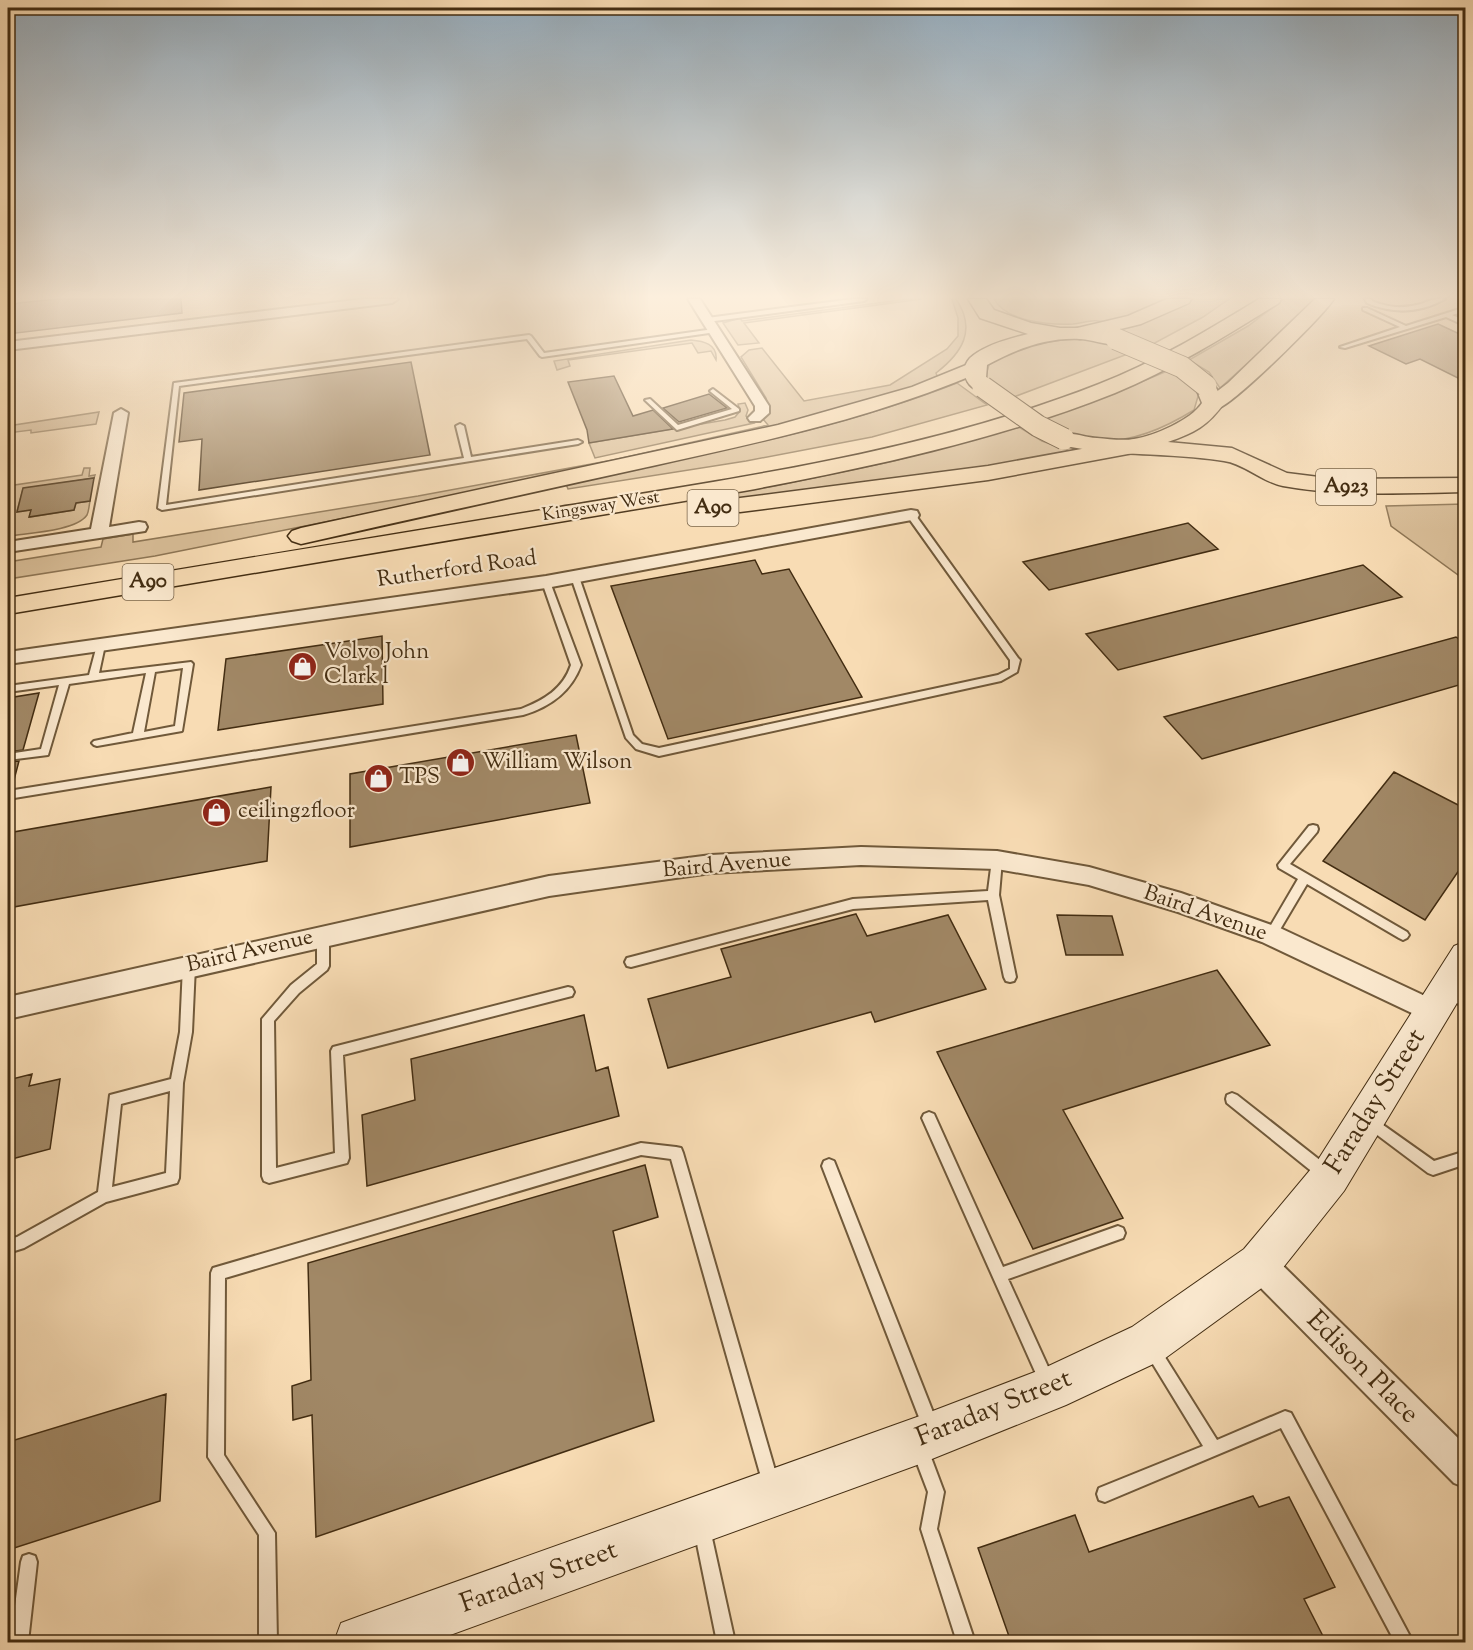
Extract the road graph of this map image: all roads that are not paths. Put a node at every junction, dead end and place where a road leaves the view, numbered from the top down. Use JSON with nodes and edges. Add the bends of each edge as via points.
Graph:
{"nodes":[{"id":1,"x":236,"y":376,"type":"edge"},
{"id":2,"x":743,"y":376,"type":"edge"},
{"id":3,"x":947,"y":376,"type":"edge"},
{"id":4,"x":994,"y":376,"type":"edge"},
{"id":5,"x":1090,"y":376,"type":"edge"},
{"id":6,"x":1134,"y":376,"type":"edge"},
{"id":7,"x":1189,"y":376,"type":"edge"},
{"id":8,"x":1246,"y":376,"type":"edge"},
{"id":9,"x":713,"y":391,"type":"dead end"},
{"id":10,"x":648,"y":400,"type":"dead end"},
{"id":11,"x":1208,"y":402,"type":"junction"},
{"id":12,"x":121,"y":412,"type":"dead end"},
{"id":13,"x":755,"y":418,"type":"dead end"},
{"id":14,"x":460,"y":426,"type":"dead end"},
{"id":15,"x":578,"y":442,"type":"dead end"},
{"id":16,"x":1136,"y":446,"type":"junction"},
{"id":17,"x":1232,"y":455,"type":"junction"},
{"id":18,"x":468,"y":460,"type":"junction"},
{"id":19,"x":1466,"y":485,"type":"edge"},
{"id":20,"x":911,"y":515,"type":"joint"},
{"id":21,"x":139,"y":527,"type":"dead end"},
{"id":22,"x":99,"y":533,"type":"junction"},
{"id":23,"x":8,"y":547,"type":"edge"},
{"id":24,"x":249,"y":547,"type":"junction"},
{"id":25,"x":288,"y":559,"type":"junction"},
{"id":26,"x":574,"y":577,"type":"junction"},
{"id":27,"x":546,"y":582,"type":"junction"},
{"id":28,"x":8,"y":585,"type":"edge"},
{"id":29,"x":8,"y":606,"type":"edge"},
{"id":30,"x":101,"y":645,"type":"junction"},
{"id":31,"x":8,"y":658,"type":"edge"},
{"id":32,"x":151,"y":669,"type":"junction"},
{"id":33,"x":93,"y":677,"type":"junction"},
{"id":34,"x":65,"y":681,"type":"junction"},
{"id":35,"x":8,"y":689,"type":"edge"},
{"id":36,"x":138,"y":735,"type":"junction"},
{"id":37,"x":97,"y":742,"type":"dead end"},
{"id":38,"x":8,"y":758,"type":"edge"},
{"id":39,"x":8,"y":795,"type":"edge"},
{"id":40,"x":1313,"y":829,"type":"dead end"},
{"id":41,"x":998,"y":860,"type":"junction"},
{"id":42,"x":1305,"y":878,"type":"junction"},
{"id":43,"x":993,"y":895,"type":"junction"},
{"id":44,"x":1271,"y":935,"type":"junction"},
{"id":45,"x":1403,"y":935,"type":"dead end"},
{"id":46,"x":323,"y":936,"type":"junction"},
{"id":47,"x":1466,"y":956,"type":"edge"},
{"id":48,"x":631,"y":962,"type":"dead end"},
{"id":49,"x":189,"y":966,"type":"junction"},
{"id":50,"x":1010,"y":977,"type":"dead end"},
{"id":51,"x":568,"y":992,"type":"dead end"},
{"id":52,"x":1448,"y":1002,"type":"edge"},
{"id":53,"x":8,"y":1008,"type":"edge"},
{"id":54,"x":177,"y":1083,"type":"junction"},
{"id":55,"x":1232,"y":1100,"type":"dead end"},
{"id":56,"x":929,"y":1118,"type":"dead end"},
{"id":57,"x":1366,"y":1119,"type":"junction"},
{"id":58,"x":1466,"y":1157,"type":"edge"},
{"id":59,"x":829,"y":1166,"type":"dead end"},
{"id":60,"x":1330,"y":1177,"type":"junction"},
{"id":61,"x":104,"y":1196,"type":"junction"},
{"id":62,"x":1118,"y":1233,"type":"dead end"},
{"id":63,"x":8,"y":1246,"type":"edge"},
{"id":64,"x":1259,"y":1264,"type":"junction"},
{"id":65,"x":999,"y":1275,"type":"junction"},
{"id":66,"x":1148,"y":1343,"type":"junction"},
{"id":67,"x":1050,"y":1389,"type":"junction"},
{"id":68,"x":925,"y":1438,"type":"junction"},
{"id":69,"x":1214,"y":1449,"type":"junction"},
{"id":70,"x":1466,"y":1472,"type":"edge"},
{"id":71,"x":773,"y":1493,"type":"junction"},
{"id":72,"x":1105,"y":1494,"type":"dead end"},
{"id":73,"x":700,"y":1520,"type":"junction"},
{"id":74,"x":29,"y":1562,"type":"dead end"},
{"id":75,"x":19,"y":1642,"type":"edge"},
{"id":76,"x":268,"y":1642,"type":"edge"},
{"id":77,"x":360,"y":1642,"type":"edge"},
{"id":78,"x":726,"y":1642,"type":"edge"},
{"id":79,"x":966,"y":1642,"type":"edge"},
{"id":80,"x":1404,"y":1642,"type":"edge"}],
"edges":[{"from":1,"to":18,"type":"lane","via":[[176,384],[162,508]]},
{"from":2,"to":13,"type":"street","via":[[762,406],[762,413]]},
{"from":3,"to":24,"type":"main road","number":"A90","via":[[919,391],[781,431]]},
{"from":4,"to":16,"type":"main road","bridge":true,"via":[[1038,426],[1064,439],[1095,446]]},
{"from":5,"to":24,"type":"main road","name":"Kingsway West","number":"A90","via":[[986,413],[876,441]]},
{"from":6,"to":25,"type":"main road","name":"Kingsway West","number":"A90","via":[[1000,426],[888,455],[743,484]]},
{"from":7,"to":11,"type":"main road","bridge":true},
{"from":8,"to":11,"type":"main road"},
{"from":9,"to":10,"type":"lane","via":[[737,410],[677,428]]},
{"from":11,"to":16,"type":"main road","via":[[1178,431]]},
{"from":11,"to":17,"type":"main road","number":"A923"},
{"from":12,"to":22,"type":"street"},
{"from":14,"to":18,"type":"lane"},
{"from":15,"to":18,"type":"lane"},
{"from":16,"to":17,"type":"main road","number":"A923"},
{"from":16,"to":25,"type":"main road","number":"A90","via":[[1066,461],[890,486]]},
{"from":17,"to":19,"type":"main road","number":"A923","via":[[1282,479],[1335,486]]},
{"from":20,"to":26,"type":"street","name":"Rutherford Road"},
{"from":20,"to":26,"type":"lane","via":[[1015,660],[1014,669],[1001,678],[659,752],[639,747],[629,736]]},
{"from":21,"to":22,"type":"street"},
{"from":22,"to":23,"type":"street"},
{"from":24,"to":28,"type":"main road","name":"Kingsway West","number":"A90"},
{"from":25,"to":29,"type":"main road","name":"Kingsway West","number":"A90"},
{"from":26,"to":27,"type":"street","name":"Rutherford Road"},
{"from":27,"to":30,"type":"street","name":"Rutherford Road"},
{"from":27,"to":39,"type":"lane","via":[[576,665],[573,678],[545,704],[523,712]]},
{"from":30,"to":31,"type":"street","name":"Rutherford Road"},
{"from":30,"to":33,"type":"lane"},
{"from":32,"to":33,"type":"lane"},
{"from":32,"to":36,"type":"lane"},
{"from":32,"to":36,"type":"lane","via":[[189,664],[179,729]]},
{"from":33,"to":34,"type":"lane"},
{"from":34,"to":35,"type":"lane"},
{"from":34,"to":38,"type":"lane","via":[[45,752]]},
{"from":36,"to":37,"type":"lane"},
{"from":40,"to":42,"type":"lane","via":[[1283,866]]},
{"from":41,"to":43,"type":"lane"},
{"from":41,"to":44,"type":"street","name":"Baird Avenue","via":[[1089,876]]},
{"from":41,"to":46,"type":"street","name":"Baird Avenue","via":[[861,856],[711,864],[549,886]]},
{"from":42,"to":44,"type":"lane"},
{"from":42,"to":45,"type":"lane"},
{"from":43,"to":48,"type":"lane","via":[[853,904]]},
{"from":43,"to":50,"type":"lane"},
{"from":44,"to":52,"type":"street","name":"Baird Avenue"},
{"from":46,"to":49,"type":"street","name":"Baird Avenue"},
{"from":46,"to":51,"type":"lane","via":[[323,966],[268,1019],[269,1176],[342,1158],[337,1051]]},
{"from":47,"to":52,"type":"street","name":"Faraday Street"},
{"from":49,"to":53,"type":"street","name":"Baird Avenue"},
{"from":49,"to":54,"type":"lane","via":[[186,1032]]},
{"from":52,"to":57,"type":"street","name":"Faraday Street"},
{"from":54,"to":61,"type":"lane","via":[[115,1099]]},
{"from":54,"to":61,"type":"lane","via":[[172,1178]]},
{"from":55,"to":60,"type":"lane"},
{"from":56,"to":65,"type":"lane"},
{"from":57,"to":58,"type":"lane","via":[[1433,1168]]},
{"from":57,"to":60,"type":"street","name":"Faraday Street"},
{"from":59,"to":68,"type":"lane"},
{"from":60,"to":64,"type":"street","name":"Faraday Street"},
{"from":61,"to":63,"type":"lane"},
{"from":62,"to":65,"type":"lane"},
{"from":64,"to":66,"type":"street","name":"Faraday Street"},
{"from":64,"to":70,"type":"street","name":"Edison Place"},
{"from":65,"to":67,"type":"lane"},
{"from":66,"to":67,"type":"street","name":"Faraday Street"},
{"from":66,"to":69,"type":"lane"},
{"from":67,"to":68,"type":"street","name":"Faraday Street"},
{"from":68,"to":71,"type":"street","name":"Faraday Street"},
{"from":68,"to":79,"type":"lane","via":[[936,1492],[929,1529]]},
{"from":69,"to":72,"type":"lane"},
{"from":69,"to":80,"type":"lane","via":[[1285,1419]]},
{"from":71,"to":73,"type":"street","name":"Faraday Street"},
{"from":71,"to":76,"type":"lane","via":[[676,1153],[641,1149],[218,1273],[216,1456],[267,1533]]},
{"from":73,"to":77,"type":"street","name":"Faraday Street"},
{"from":73,"to":78,"type":"lane"},
{"from":74,"to":75,"type":"lane"}]}
